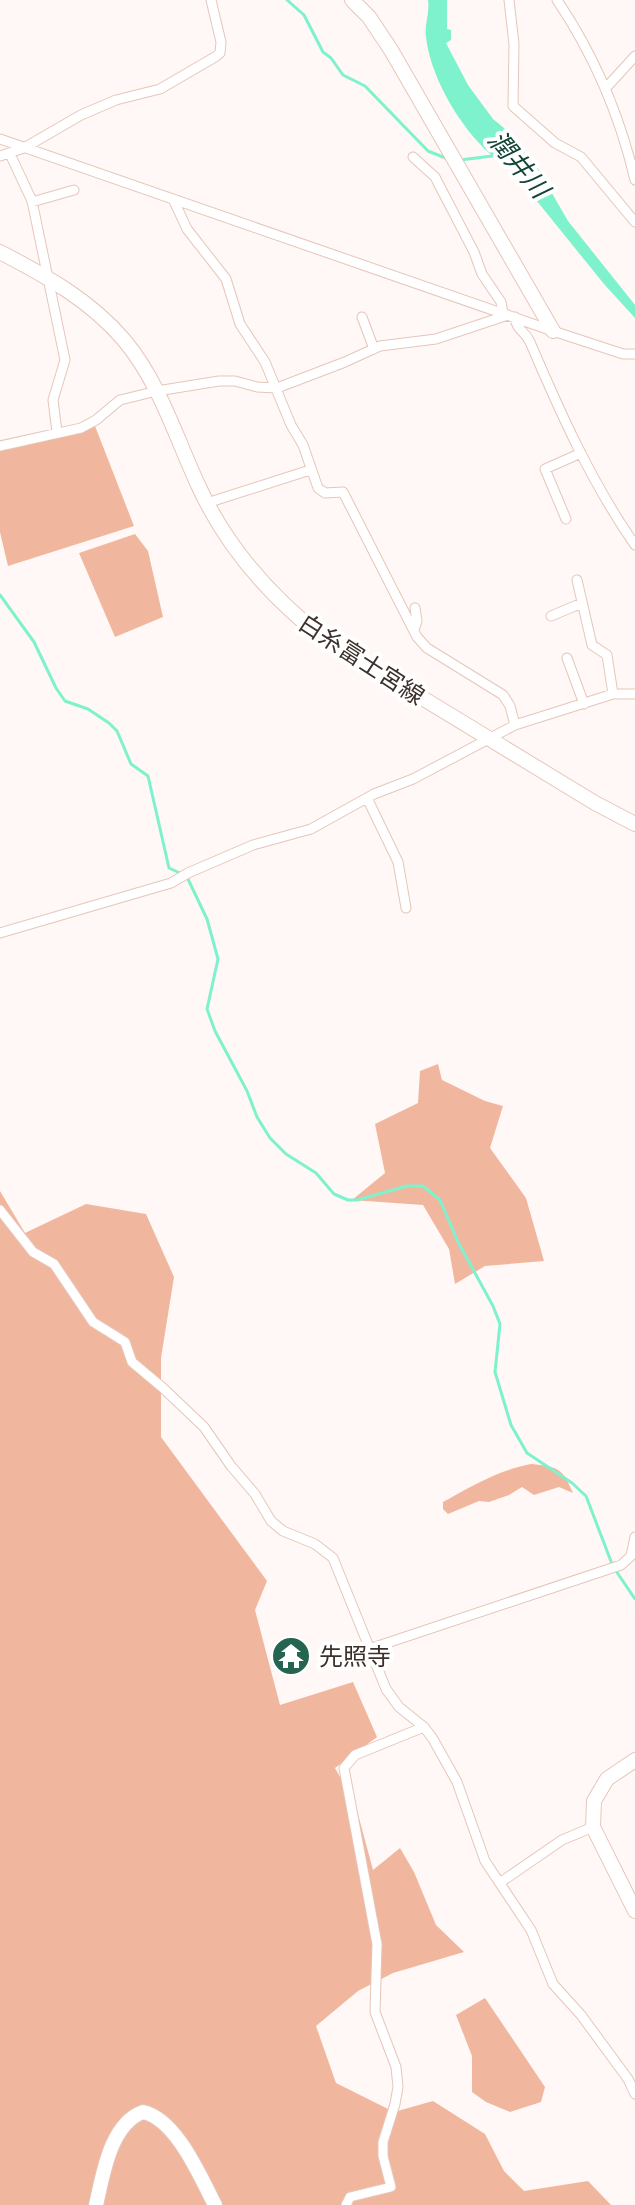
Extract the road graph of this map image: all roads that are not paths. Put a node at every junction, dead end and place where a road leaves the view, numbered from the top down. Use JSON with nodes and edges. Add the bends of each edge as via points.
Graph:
{"nodes":[{"id":1,"x":211,"y":0,"type":"edge"},
{"id":2,"x":352,"y":0,"type":"edge"},
{"id":3,"x":509,"y":0,"type":"edge"},
{"id":4,"x":557,"y":0,"type":"edge"},
{"id":5,"x":635,"y":56,"type":"edge"},
{"id":6,"x":605,"y":89,"type":"junction"},
{"id":7,"x":0,"y":139,"type":"edge"},
{"id":8,"x":24,"y":148,"type":"junction"},
{"id":9,"x":5,"y":155,"type":"edge"},
{"id":10,"x":413,"y":157,"type":"dead end"},
{"id":11,"x":635,"y":180,"type":"edge"},
{"id":12,"x":74,"y":190,"type":"dead end"},
{"id":13,"x":174,"y":201,"type":"junction"},
{"id":14,"x":32,"y":202,"type":"junction"},
{"id":15,"x":635,"y":222,"type":"edge"},
{"id":16,"x":0,"y":252,"type":"edge"},
{"id":17,"x":50,"y":278,"type":"junction"},
{"id":18,"x":509,"y":315,"type":"junction"},
{"id":19,"x":362,"y":317,"type":"dead end"},
{"id":20,"x":553,"y":331,"type":"junction"},
{"id":21,"x":374,"y":349,"type":"junction"},
{"id":22,"x":635,"y":354,"type":"edge"},
{"id":23,"x":277,"y":388,"type":"junction"},
{"id":24,"x":157,"y":391,"type":"junction"},
{"id":25,"x":57,"y":432,"type":"junction"},
{"id":26,"x":0,"y":446,"type":"edge"},
{"id":27,"x":581,"y":453,"type":"junction"},
{"id":28,"x":310,"y":470,"type":"junction"},
{"id":29,"x":207,"y":503,"type":"junction"},
{"id":30,"x":566,"y":519,"type":"dead end"},
{"id":31,"x":635,"y":545,"type":"edge"},
{"id":32,"x":577,"y":580,"type":"dead end"},
{"id":33,"x":582,"y":603,"type":"junction"},
{"id":34,"x":415,"y":608,"type":"dead end"},
{"id":35,"x":551,"y":616,"type":"dead end"},
{"id":36,"x":414,"y":630,"type":"junction"},
{"id":37,"x":567,"y":658,"type":"dead end"},
{"id":38,"x":613,"y":694,"type":"junction"},
{"id":39,"x":635,"y":694,"type":"edge"},
{"id":40,"x":584,"y":704,"type":"junction"},
{"id":41,"x":515,"y":725,"type":"junction"},
{"id":42,"x":489,"y":739,"type":"junction"},
{"id":43,"x":367,"y":798,"type":"junction"},
{"id":44,"x":635,"y":824,"type":"edge"},
{"id":45,"x":406,"y":908,"type":"dead end"},
{"id":46,"x":0,"y":933,"type":"edge"},
{"id":47,"x":0,"y":1210,"type":"edge"},
{"id":48,"x":635,"y":1537,"type":"edge"},
{"id":49,"x":369,"y":1649,"type":"junction"},
{"id":50,"x":424,"y":1727,"type":"junction"},
{"id":51,"x":635,"y":1760,"type":"edge"},
{"id":52,"x":593,"y":1827,"type":"junction"},
{"id":53,"x":501,"y":1882,"type":"junction"},
{"id":54,"x":635,"y":1911,"type":"edge"},
{"id":55,"x":635,"y":2094,"type":"edge"},
{"id":56,"x":96,"y":2205,"type":"edge"},
{"id":57,"x":215,"y":2205,"type":"edge"},
{"id":58,"x":346,"y":2205,"type":"edge"}],
"edges":[{"from":1,"to":8,"type":"street","via":[[221,42],[215,57],[160,89],[81,115]]},
{"from":2,"to":20,"type":"main road","via":[[380,32]]},
{"from":3,"to":15,"type":"street","via":[[513,106],[555,143],[581,157]]},
{"from":4,"to":6,"type":"street"},
{"from":5,"to":6,"type":"street"},
{"from":6,"to":11,"type":"street"},
{"from":7,"to":8,"type":"street"},
{"from":8,"to":9,"type":"street"},
{"from":8,"to":13,"type":"street"},
{"from":9,"to":14,"type":"street"},
{"from":10,"to":18,"type":"street","via":[[435,177],[482,274]]},
{"from":12,"to":14,"type":"street"},
{"from":13,"to":18,"type":"street"},
{"from":13,"to":23,"type":"street","via":[[187,229],[226,279],[240,324]]},
{"from":14,"to":17,"type":"street"},
{"from":16,"to":17,"type":"main road","name":"白糸富士宮線"},
{"from":17,"to":24,"type":"main road","name":"白糸富士宮線","via":[[109,325]]},
{"from":17,"to":25,"type":"street","via":[[65,360],[53,400]]},
{"from":18,"to":20,"type":"street"},
{"from":18,"to":21,"type":"street","via":[[436,339]]},
{"from":18,"to":27,"type":"street","via":[[529,340]]},
{"from":19,"to":21,"type":"street"},
{"from":20,"to":22,"type":"street"},
{"from":21,"to":23,"type":"street"},
{"from":23,"to":24,"type":"street","via":[[219,381]]},
{"from":23,"to":28,"type":"street"},
{"from":24,"to":25,"type":"street","via":[[120,400],[81,428]]},
{"from":24,"to":29,"type":"main road","name":"白糸富士宮線"},
{"from":25,"to":26,"type":"street"},
{"from":27,"to":30,"type":"street","via":[[545,469]]},
{"from":27,"to":31,"type":"street","via":[[606,505]]},
{"from":28,"to":29,"type":"street"},
{"from":28,"to":36,"type":"street","via":[[325,493],[343,492]]},
{"from":29,"to":42,"type":"main road","name":"白糸富士宮線","via":[[233,548],[293,615]]},
{"from":32,"to":33,"type":"street"},
{"from":33,"to":35,"type":"street"},
{"from":33,"to":38,"type":"street","via":[[592,645],[607,655]]},
{"from":34,"to":36,"type":"street"},
{"from":36,"to":41,"type":"street","via":[[427,648],[503,695]]},
{"from":37,"to":40,"type":"street"},
{"from":38,"to":39,"type":"street"},
{"from":38,"to":40,"type":"street"},
{"from":40,"to":41,"type":"street"},
{"from":41,"to":42,"type":"street"},
{"from":42,"to":43,"type":"street"},
{"from":42,"to":44,"type":"main road","name":"白糸富士宮線"},
{"from":43,"to":45,"type":"street","via":[[398,862]]},
{"from":43,"to":46,"type":"street","via":[[311,829],[253,845],[171,883]]},
{"from":47,"to":49,"type":"street","via":[[33,1252],[54,1264],[93,1322],[125,1342],[132,1362],[204,1427],[271,1521],[333,1558]]},
{"from":48,"to":49,"type":"street","via":[[631,1556],[621,1565]]},
{"from":49,"to":50,"type":"street","via":[[386,1689]]},
{"from":50,"to":53,"type":"street","via":[[457,1782],[485,1861]]},
{"from":50,"to":58,"type":"street","via":[[355,1755],[344,1768],[377,1944],[375,2012],[398,2087],[383,2142],[391,2187],[350,2197]]},
{"from":51,"to":52,"type":"main road","via":[[607,1779],[594,1801]]},
{"from":52,"to":53,"type":"street","via":[[562,1840]]},
{"from":52,"to":54,"type":"main road"},
{"from":53,"to":55,"type":"street","via":[[531,1930],[553,1984]]},
{"from":56,"to":57,"type":"main road","via":[[106,2162],[121,2130],[143,2112],[162,2120],[178,2140]]}]}
